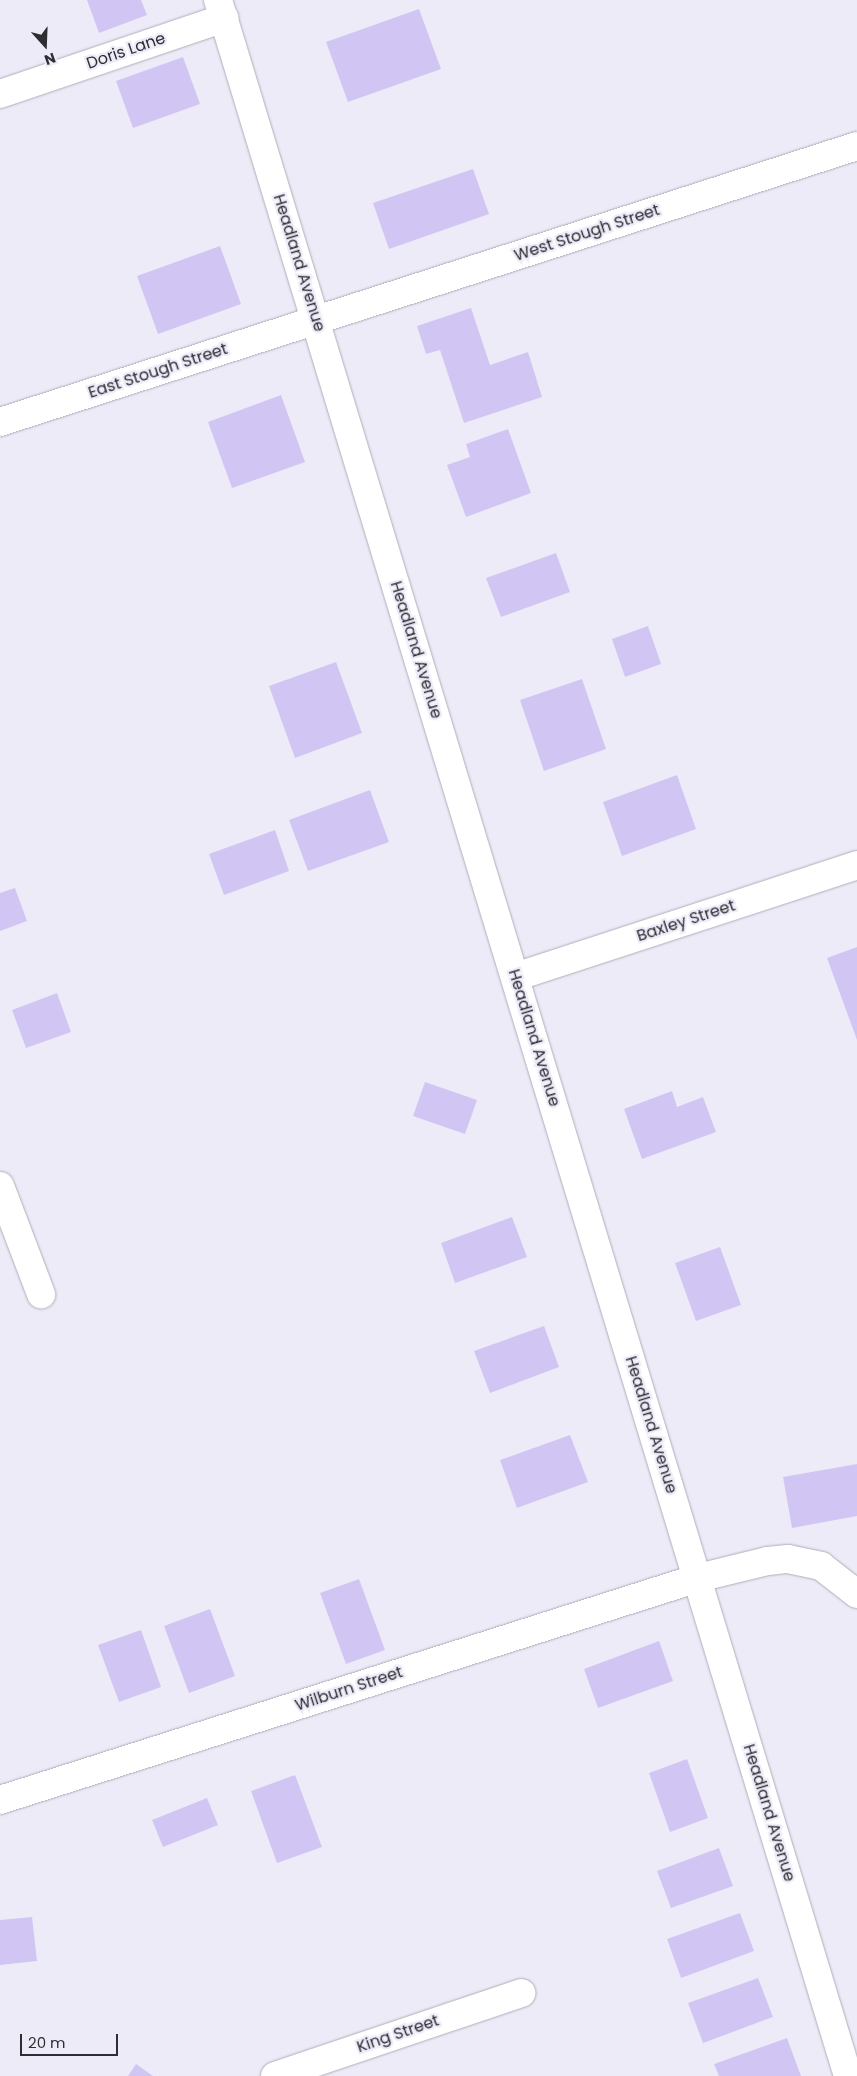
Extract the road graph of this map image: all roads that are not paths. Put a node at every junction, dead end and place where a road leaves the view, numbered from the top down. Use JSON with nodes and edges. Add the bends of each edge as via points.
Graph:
{"nodes":[{"id":1,"x":221,"y":9,"type":"edge"},
{"id":2,"x":0,"y":94,"type":"edge"},
{"id":3,"x":857,"y":146,"type":"edge"},
{"id":4,"x":316,"y":321,"type":"junction"},
{"id":5,"x":0,"y":422,"type":"edge"},
{"id":6,"x":857,"y":865,"type":"edge"},
{"id":7,"x":515,"y":977,"type":"junction"},
{"id":8,"x":0,"y":1186,"type":"edge"},
{"id":9,"x":41,"y":1294,"type":"dead end"},
{"id":10,"x":698,"y":1578,"type":"junction"},
{"id":11,"x":857,"y":1594,"type":"edge"},
{"id":12,"x":0,"y":1800,"type":"edge"},
{"id":13,"x":521,"y":1993,"type":"dead end"},
{"id":14,"x":275,"y":2076,"type":"edge"},
{"id":15,"x":848,"y":2076,"type":"edge"}],
"edges":[{"from":1,"to":2,"type":"street","name":"Doris Lane"},
{"from":1,"to":4,"type":"street","name":"Headland Avenue"},
{"from":3,"to":4,"type":"street","name":"West Stough Street"},
{"from":4,"to":5,"type":"street","name":"East Stough Street"},
{"from":4,"to":7,"type":"street","name":"Headland Avenue"},
{"from":6,"to":7,"type":"street","name":"Baxley Street"},
{"from":7,"to":10,"type":"street","name":"Headland Avenue"},
{"from":8,"to":9,"type":"street"},
{"from":10,"to":11,"type":"street","name":"Wilburn Street","via":[[788,1559],[821,1566]]},
{"from":10,"to":12,"type":"street","name":"Wilburn Street"},
{"from":10,"to":15,"type":"street","name":"Headland Avenue"},
{"from":13,"to":14,"type":"street","name":"King Street"}]}
